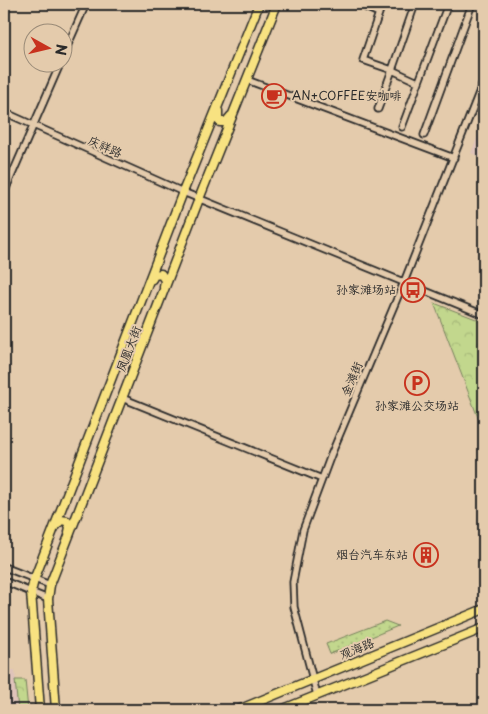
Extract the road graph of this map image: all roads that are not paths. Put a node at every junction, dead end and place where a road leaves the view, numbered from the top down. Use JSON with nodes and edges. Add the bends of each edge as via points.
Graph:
{"nodes":[{"id":1,"x":86,"y":4,"type":"edge"},
{"id":2,"x":260,"y":4,"type":"edge"},
{"id":3,"x":277,"y":4,"type":"edge"},
{"id":4,"x":358,"y":4,"type":"edge"},
{"id":5,"x":382,"y":4,"type":"edge"},
{"id":6,"x":415,"y":4,"type":"edge"},
{"id":7,"x":448,"y":4,"type":"edge"},
{"id":8,"x":472,"y":4,"type":"edge"},
{"id":9,"x":379,"y":13,"type":"junction"},
{"id":10,"x":72,"y":36,"type":"edge"},
{"id":11,"x":392,"y":70,"type":"junction"},
{"id":12,"x":57,"y":72,"type":"edge"},
{"id":13,"x":247,"y":80,"type":"junction"},
{"id":14,"x":484,"y":80,"type":"edge"},
{"id":15,"x":418,"y":82,"type":"junction"},
{"id":16,"x":223,"y":95,"type":"junction"},
{"id":17,"x":237,"y":105,"type":"junction"},
{"id":18,"x":378,"y":109,"type":"dead end"},
{"id":19,"x":4,"y":112,"type":"edge"},
{"id":20,"x":33,"y":125,"type":"junction"},
{"id":21,"x":402,"y":127,"type":"dead end"},
{"id":22,"x":424,"y":135,"type":"dead end"},
{"id":23,"x":454,"y":158,"type":"junction"},
{"id":24,"x":183,"y":192,"type":"junction"},
{"id":25,"x":4,"y":193,"type":"edge"},
{"id":26,"x":199,"y":199,"type":"junction"},
{"id":27,"x":404,"y":282,"type":"junction"},
{"id":28,"x":146,"y":290,"type":"junction"},
{"id":29,"x":162,"y":296,"type":"junction"},
{"id":30,"x":484,"y":315,"type":"edge"},
{"id":31,"x":122,"y":398,"type":"junction"},
{"id":32,"x":322,"y":479,"type":"junction"},
{"id":33,"x":51,"y":537,"type":"junction"},
{"id":34,"x":67,"y":541,"type":"junction"},
{"id":35,"x":4,"y":567,"type":"edge"},
{"id":36,"x":34,"y":580,"type":"junction"},
{"id":37,"x":4,"y":581,"type":"edge"},
{"id":38,"x":50,"y":586,"type":"junction"},
{"id":39,"x":31,"y":592,"type":"junction"},
{"id":40,"x":48,"y":599,"type":"junction"},
{"id":41,"x":484,"y":609,"type":"edge"},
{"id":42,"x":484,"y":628,"type":"edge"},
{"id":43,"x":314,"y":679,"type":"junction"},
{"id":44,"x":317,"y":695,"type":"junction"},
{"id":45,"x":301,"y":702,"type":"junction"},
{"id":46,"x":40,"y":710,"type":"edge"},
{"id":47,"x":56,"y":710,"type":"edge"},
{"id":48,"x":238,"y":710,"type":"edge"},
{"id":49,"x":281,"y":710,"type":"edge"},
{"id":50,"x":304,"y":710,"type":"edge"}],
"edges":[{"from":1,"to":10,"type":"street"},
{"from":2,"to":16,"type":"main road","name":"凤凰大街"},
{"from":3,"to":13,"type":"main road","name":"凤凰大街"},
{"from":4,"to":9,"type":"street"},
{"from":5,"to":9,"type":"street"},
{"from":6,"to":11,"type":"street"},
{"from":7,"to":15,"type":"street"},
{"from":8,"to":22,"type":"street"},
{"from":9,"to":11,"type":"street","via":[[363,60]]},
{"from":11,"to":15,"type":"street"},
{"from":11,"to":18,"type":"street"},
{"from":12,"to":20,"type":"street"},
{"from":13,"to":17,"type":"main road","name":"凤凰大街"},
{"from":13,"to":23,"type":"street"},
{"from":14,"to":23,"type":"street","name":"金滩街"},
{"from":15,"to":21,"type":"street"},
{"from":16,"to":17,"type":"main road","via":[[218,113],[220,122],[226,122]]},
{"from":16,"to":24,"type":"main road","name":"凤凰大街"},
{"from":17,"to":26,"type":"main road","name":"凤凰大街"},
{"from":19,"to":20,"type":"street","name":"庆祥路"},
{"from":20,"to":24,"type":"street","name":"庆祥路"},
{"from":20,"to":25,"type":"street"},
{"from":23,"to":27,"type":"street","name":"金滩街"},
{"from":24,"to":26,"type":"street","name":"庆祥路"},
{"from":24,"to":28,"type":"main road","name":"凤凰大街"},
{"from":26,"to":27,"type":"street","name":"庆祥路"},
{"from":26,"to":29,"type":"main road","name":"凤凰大街"},
{"from":27,"to":30,"type":"street","name":"庆祥路"},
{"from":27,"to":32,"type":"street","name":"金滩街"},
{"from":28,"to":29,"type":"main road","via":[[154,275],[161,274],[165,283]]},
{"from":28,"to":33,"type":"main road","name":"凤凰大街"},
{"from":29,"to":31,"type":"main road","name":"凤凰大街"},
{"from":31,"to":32,"type":"street"},
{"from":31,"to":34,"type":"main road","name":"凤凰大街"},
{"from":32,"to":43,"type":"street","name":"金滩街","via":[[303,530],[293,582],[294,607]]},
{"from":33,"to":34,"type":"main road","via":[[58,523],[64,520],[70,527]]},
{"from":33,"to":36,"type":"main road","name":"凤凰大街"},
{"from":34,"to":38,"type":"main road","name":"凤凰大街"},
{"from":35,"to":36,"type":"street"},
{"from":36,"to":38,"type":"street"},
{"from":36,"to":39,"type":"main road","name":"凤凰大街"},
{"from":37,"to":39,"type":"street"},
{"from":38,"to":40,"type":"main road","name":"凤凰大街"},
{"from":39,"to":40,"type":"street"},
{"from":39,"to":46,"type":"main road","name":"凤凰大街"},
{"from":40,"to":47,"type":"main road","name":"凤凰大街"},
{"from":41,"to":43,"type":"main road","name":"观海路"},
{"from":42,"to":44,"type":"main road"},
{"from":43,"to":44,"type":"street","name":"金滩街"},
{"from":43,"to":48,"type":"main road","name":"观海路"},
{"from":44,"to":45,"type":"main road"},
{"from":45,"to":49,"type":"main road"},
{"from":45,"to":50,"type":"street"}]}
